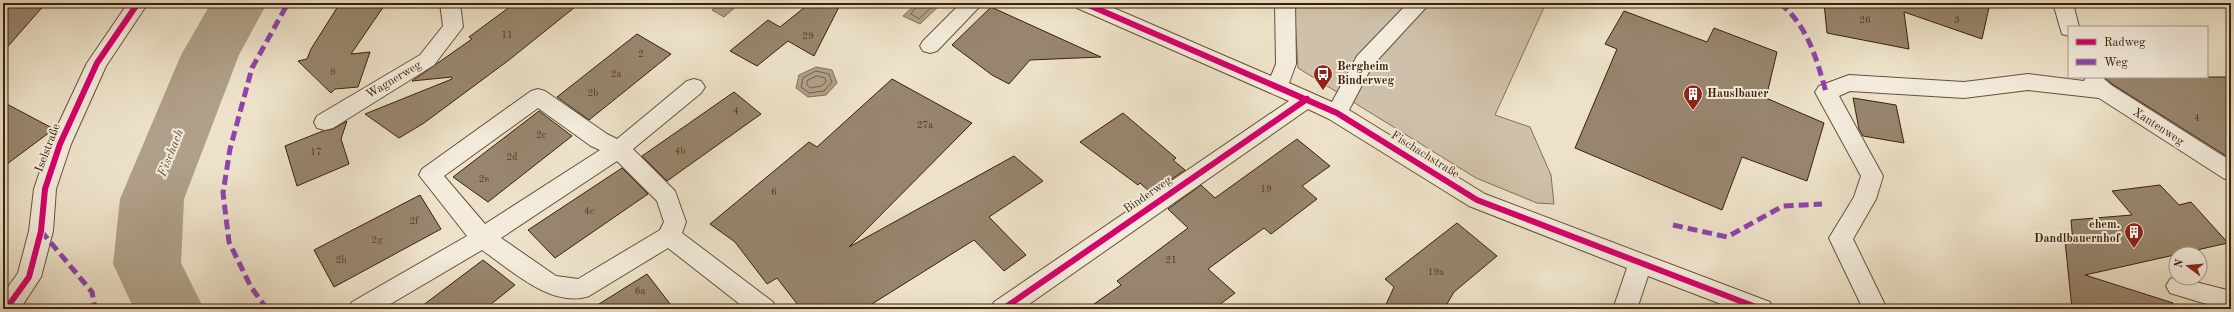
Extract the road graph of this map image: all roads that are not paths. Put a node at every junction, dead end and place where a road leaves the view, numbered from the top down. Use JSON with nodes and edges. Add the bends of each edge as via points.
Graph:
{"nodes":[{"id":1,"x":138,"y":3,"type":"edge"},
{"id":2,"x":450,"y":3,"type":"edge"},
{"id":3,"x":973,"y":3,"type":"edge"},
{"id":4,"x":1084,"y":3,"type":"edge"},
{"id":5,"x":1285,"y":3,"type":"edge"},
{"id":6,"x":1420,"y":3,"type":"edge"},
{"id":7,"x":2063,"y":3,"type":"edge"},
{"id":8,"x":2068,"y":26,"type":"edge"},
{"id":9,"x":930,"y":46,"type":"dead end"},
{"id":10,"x":2096,"y":84,"type":"edge"},
{"id":11,"x":694,"y":87,"type":"dead end"},
{"id":12,"x":1277,"y":88,"type":"junction"},
{"id":13,"x":1307,"y":99,"type":"junction"},
{"id":14,"x":1337,"y":113,"type":"junction"},
{"id":15,"x":325,"y":122,"type":"dead end"},
{"id":16,"x":619,"y":149,"type":"junction"},
{"id":17,"x":2231,"y":172,"type":"edge"},
{"id":18,"x":669,"y":236,"type":"junction"},
{"id":19,"x":483,"y":238,"type":"junction"},
{"id":20,"x":1640,"y":264,"type":"junction"},
{"id":21,"x":2178,"y":286,"type":"dead end"},
{"id":22,"x":2231,"y":301,"type":"edge"},
{"id":23,"x":6,"y":309,"type":"edge"},
{"id":24,"x":361,"y":309,"type":"edge"},
{"id":25,"x":764,"y":309,"type":"edge"},
{"id":26,"x":1003,"y":309,"type":"edge"},
{"id":27,"x":1625,"y":309,"type":"edge"},
{"id":28,"x":1761,"y":309,"type":"edge"},
{"id":29,"x":1874,"y":309,"type":"edge"}],
"edges":[{"from":1,"to":23,"type":"street","name":"Iselstraße","via":[[97,63],[60,144],[45,189],[41,231],[29,277]]},
{"from":2,"to":15,"type":"street","name":"Wagnerweg","via":[[453,27],[427,60]]},
{"from":3,"to":9,"type":"street"},
{"from":4,"to":12,"type":"street","name":"Fischachstraße"},
{"from":5,"to":12,"type":"street","via":[[1286,64]]},
{"from":6,"to":14,"type":"street","via":[[1364,61]]},
{"from":7,"to":8,"type":"street"},
{"from":10,"to":17,"type":"street","name":"Xantenweg"},
{"from":10,"to":29,"type":"street","via":[[2028,82],[1964,90],[1849,83],[1826,92],[1872,176],[1865,199],[1841,238]]},
{"from":11,"to":16,"type":"street"},
{"from":12,"to":13,"type":"street","name":"Fischachstraße"},
{"from":13,"to":14,"type":"street","name":"Fischachstraße"},
{"from":13,"to":26,"type":"street","name":"Binderweg"},
{"from":14,"to":20,"type":"street","name":"Fischachstraße","via":[[1477,200]]},
{"from":16,"to":18,"type":"street","via":[[667,197],[675,222]]},
{"from":16,"to":19,"type":"street"},
{"from":16,"to":19,"type":"street","via":[[599,140],[538,97],[430,175]]},
{"from":18,"to":19,"type":"street","via":[[581,289],[551,285]]},
{"from":18,"to":25,"type":"street"},
{"from":19,"to":24,"type":"street"},
{"from":20,"to":27,"type":"street"},
{"from":20,"to":28,"type":"street","name":"Fischachstraße"},
{"from":21,"to":22,"type":"street"}]}
